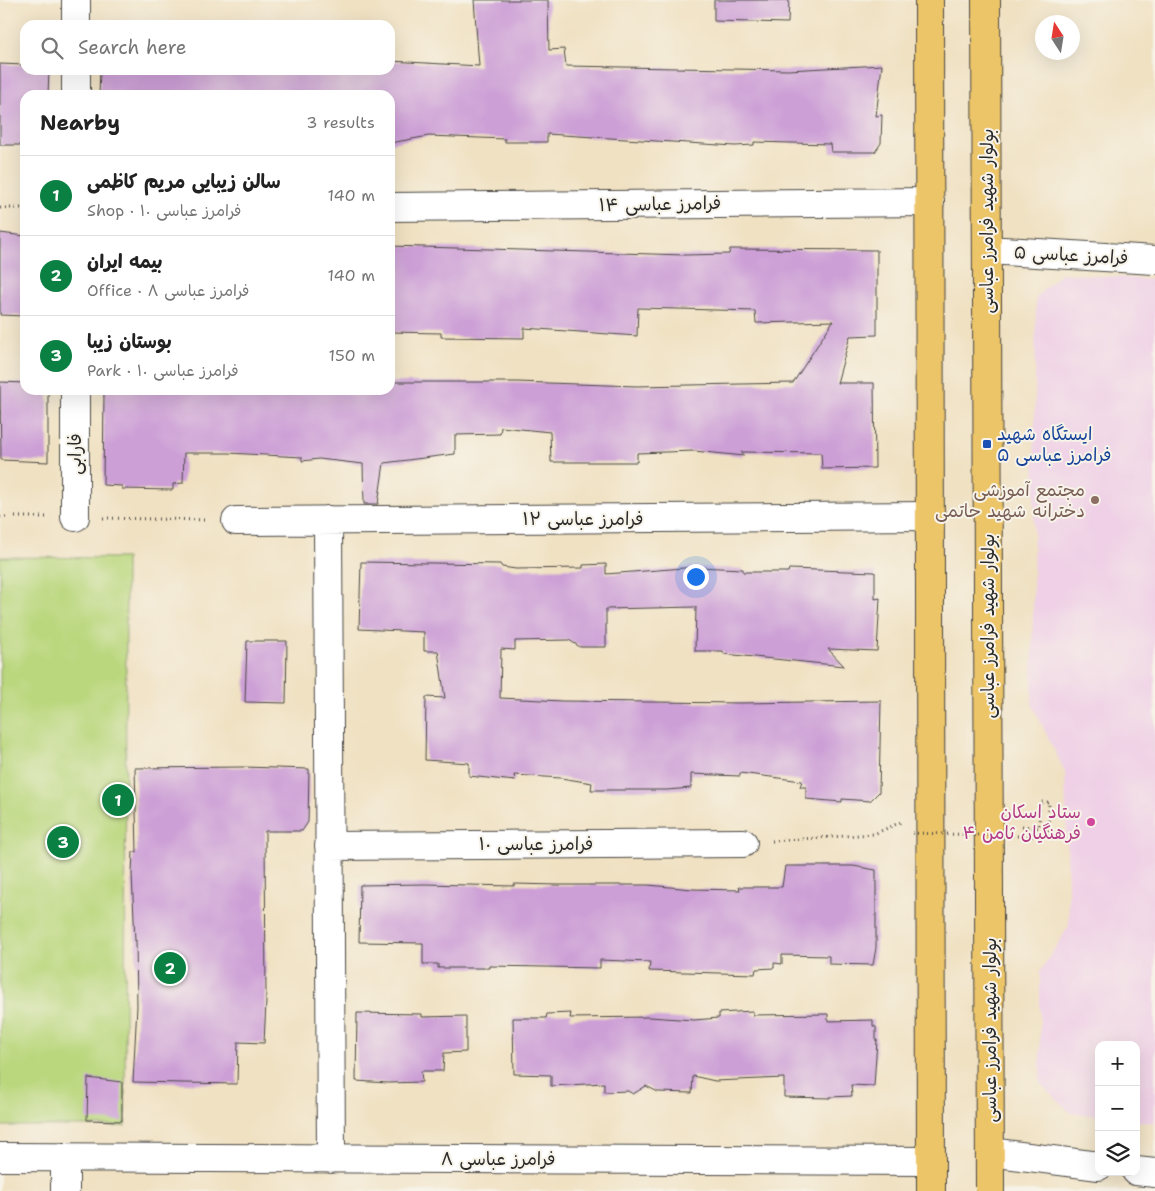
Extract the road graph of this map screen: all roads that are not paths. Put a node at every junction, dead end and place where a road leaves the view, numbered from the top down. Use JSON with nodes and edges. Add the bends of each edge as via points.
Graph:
{"nodes":[{"id":1,"x":76,"y":0,"type":"edge"},
{"id":2,"x":929,"y":0,"type":"edge"},
{"id":3,"x":986,"y":0,"type":"edge"},
{"id":4,"x":76,"y":20,"type":"edge"},
{"id":5,"x":76,"y":75,"type":"edge"},
{"id":6,"x":76,"y":90,"type":"edge"},
{"id":7,"x":930,"y":202,"type":"junction"},
{"id":8,"x":395,"y":207,"type":"edge"},
{"id":9,"x":987,"y":250,"type":"junction"},
{"id":10,"x":1155,"y":260,"type":"edge"},
{"id":11,"x":75,"y":395,"type":"edge"},
{"id":12,"x":930,"y":516,"type":"junction"},
{"id":13,"x":75,"y":517,"type":"road end"},
{"id":14,"x":328,"y":520,"type":"junction"},
{"id":15,"x":236,"y":521,"type":"road end"},
{"id":16,"x":743,"y":843,"type":"road end"},
{"id":17,"x":329,"y":846,"type":"junction"},
{"id":18,"x":990,"y":1152,"type":"junction"},
{"id":19,"x":0,"y":1157,"type":"edge"},
{"id":20,"x":65,"y":1157,"type":"junction"},
{"id":21,"x":330,"y":1159,"type":"junction"},
{"id":22,"x":931,"y":1161,"type":"junction"},
{"id":23,"x":1095,"y":1165,"type":"edge"},
{"id":24,"x":1140,"y":1171,"type":"edge"},
{"id":25,"x":1155,"y":1173,"type":"edge"},
{"id":26,"x":64,"y":1191,"type":"edge"},
{"id":27,"x":931,"y":1191,"type":"edge"},
{"id":28,"x":990,"y":1191,"type":"edge"}],
"edges":[{"from":1,"to":4,"type":"street"},
{"from":2,"to":7,"type":"main road"},
{"from":3,"to":9,"type":"main road","name":"بولوار شهید فرامرز عباسی"},
{"from":5,"to":6,"type":"street"},
{"from":7,"to":8,"type":"street","name":"فرامرز عباسی ۱۴"},
{"from":7,"to":12,"type":"main road"},
{"from":9,"to":10,"type":"street","name":"فرامرز عباسی ۵"},
{"from":9,"to":18,"type":"main road","name":"بولوار شهید فرامرز عباسی"},
{"from":11,"to":13,"type":"street","name":"فارابی"},
{"from":12,"to":14,"type":"street","name":"فرامرز عباسی ۱۲"},
{"from":12,"to":22,"type":"main road"},
{"from":14,"to":15,"type":"street","name":"فرامرز عباسی ۱۲"},
{"from":14,"to":17,"type":"street"},
{"from":16,"to":17,"type":"street","name":"فرامرز عباسی ۱۰"},
{"from":17,"to":21,"type":"street"},
{"from":18,"to":23,"type":"street"},
{"from":18,"to":28,"type":"main road","name":"بولوار شهید فرامرز عباسی"},
{"from":19,"to":20,"type":"street","name":"فرامرز عباسی ۸"},
{"from":20,"to":21,"type":"street","name":"فرامرز عباسی ۸"},
{"from":20,"to":26,"type":"street"},
{"from":21,"to":22,"type":"street","name":"فرامرز عباسی ۸"},
{"from":22,"to":27,"type":"main road"},
{"from":24,"to":25,"type":"street"}]}
